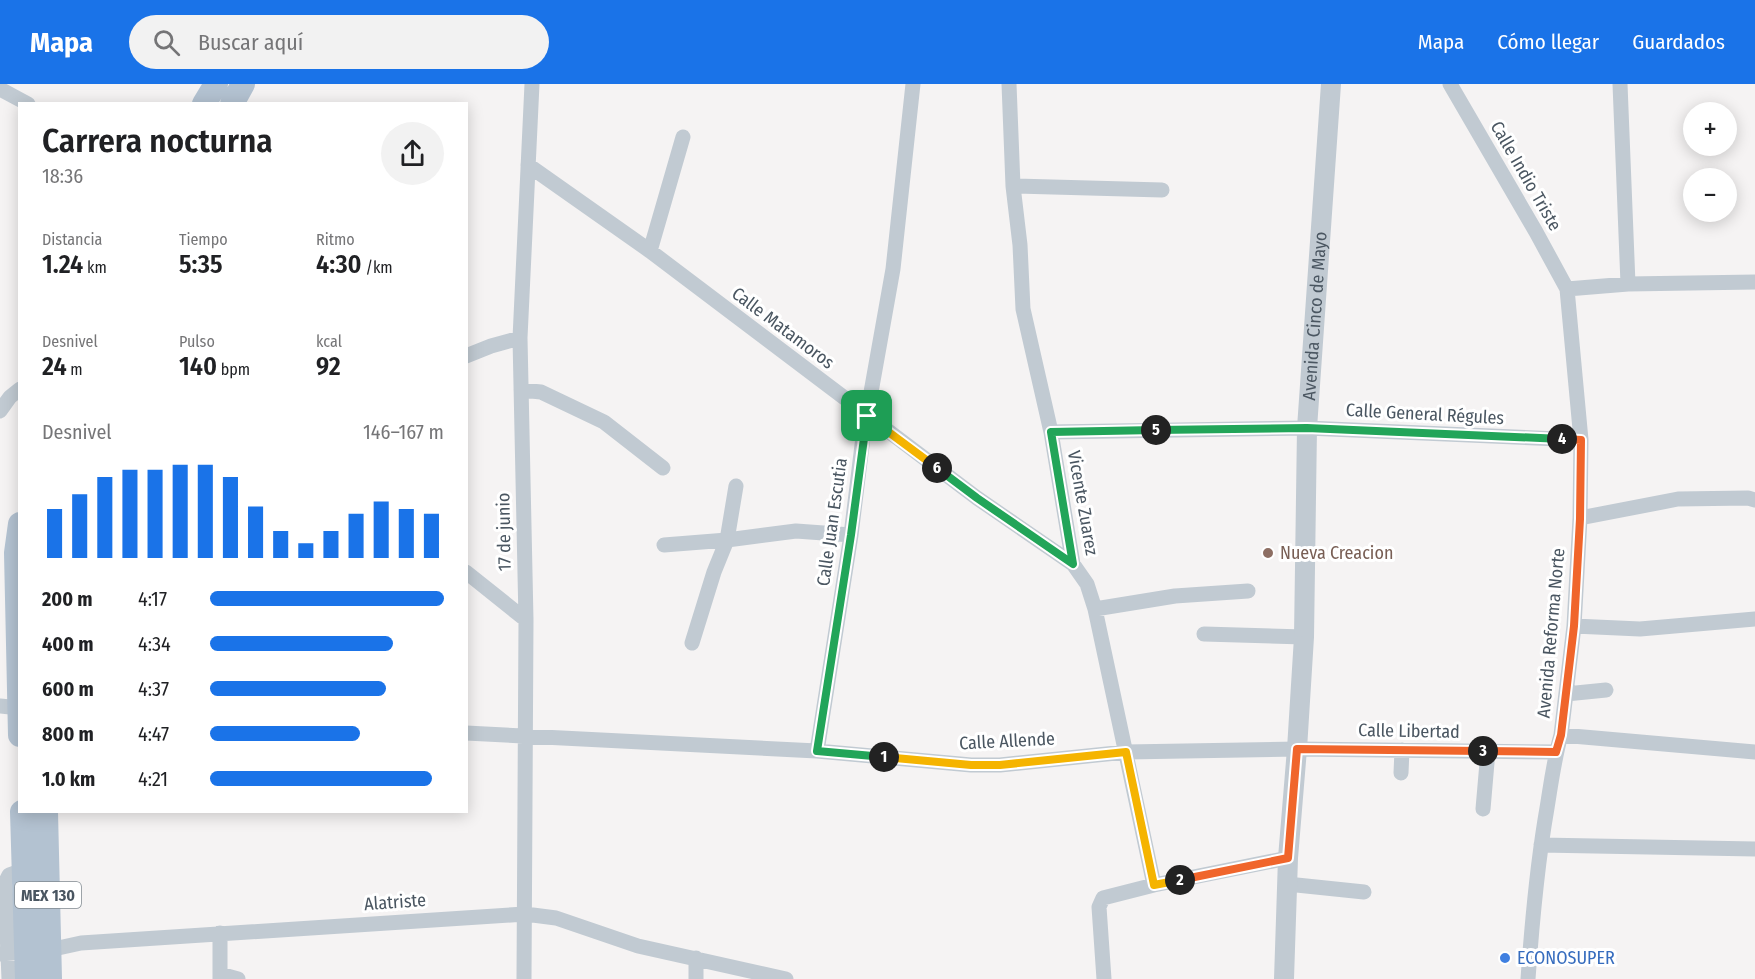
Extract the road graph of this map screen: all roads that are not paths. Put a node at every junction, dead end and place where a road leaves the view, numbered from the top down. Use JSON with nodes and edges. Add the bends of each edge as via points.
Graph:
{"nodes":[{"id":1,"x":243,"y":84,"type":"edge"},
{"id":2,"x":532,"y":84,"type":"edge"},
{"id":3,"x":913,"y":84,"type":"edge"},
{"id":4,"x":1009,"y":84,"type":"edge"},
{"id":5,"x":1331,"y":84,"type":"edge"},
{"id":6,"x":1450,"y":84,"type":"edge"},
{"id":7,"x":1620,"y":84,"type":"edge"},
{"id":8,"x":0,"y":89,"type":"edge"},
{"id":9,"x":24,"y":102,"type":"edge"},
{"id":10,"x":233,"y":102,"type":"edge"},
{"id":11,"x":683,"y":137,"type":"dead end"},
{"id":12,"x":528,"y":165,"type":"junction"},
{"id":13,"x":1013,"y":186,"type":"junction"},
{"id":14,"x":1162,"y":190,"type":"dead end"},
{"id":15,"x":650,"y":251,"type":"junction"},
{"id":16,"x":1755,"y":282,"type":"edge"},
{"id":17,"x":1628,"y":284,"type":"junction"},
{"id":18,"x":1567,"y":289,"type":"junction"},
{"id":19,"x":520,"y":338,"type":"junction"},
{"id":20,"x":468,"y":355,"type":"edge"},
{"id":21,"x":520,"y":390,"type":"junction"},
{"id":22,"x":18,"y":391,"type":"edge"},
{"id":23,"x":0,"y":411,"type":"edge"},
{"id":24,"x":867,"y":416,"type":"junction"},
{"id":25,"x":1307,"y":428,"type":"junction"},
{"id":26,"x":1051,"y":432,"type":"junction"},
{"id":27,"x":1581,"y":440,"type":"junction"},
{"id":28,"x":663,"y":468,"type":"dead end"},
{"id":29,"x":736,"y":486,"type":"dead end"},
{"id":30,"x":1755,"y":500,"type":"edge"},
{"id":31,"x":1580,"y":519,"type":"junction"},
{"id":32,"x":851,"y":535,"type":"junction"},
{"id":33,"x":18,"y":538,"type":"edge"},
{"id":34,"x":727,"y":540,"type":"junction"},
{"id":35,"x":664,"y":545,"type":"dead end"},
{"id":36,"x":1073,"y":564,"type":"junction"},
{"id":37,"x":468,"y":574,"type":"edge"},
{"id":38,"x":1248,"y":591,"type":"dead end"},
{"id":39,"x":1095,"y":609,"type":"junction"},
{"id":40,"x":1755,"y":619,"type":"edge"},
{"id":41,"x":526,"y":620,"type":"junction"},
{"id":42,"x":1574,"y":626,"type":"junction"},
{"id":43,"x":1204,"y":634,"type":"dead end"},
{"id":44,"x":1304,"y":637,"type":"junction"},
{"id":45,"x":692,"y":643,"type":"dead end"},
{"id":46,"x":1606,"y":690,"type":"dead end"},
{"id":47,"x":1566,"y":694,"type":"junction"},
{"id":48,"x":13,"y":707,"type":"edge"},
{"id":49,"x":18,"y":727,"type":"edge"},
{"id":50,"x":468,"y":733,"type":"edge"},
{"id":51,"x":1561,"y":735,"type":"junction"},
{"id":52,"x":526,"y":736,"type":"junction"},
{"id":53,"x":1297,"y":749,"type":"junction"},
{"id":54,"x":1402,"y":750,"type":"junction"},
{"id":55,"x":817,"y":751,"type":"junction"},
{"id":56,"x":1488,"y":751,"type":"junction"},
{"id":57,"x":1126,"y":752,"type":"junction"},
{"id":58,"x":1556,"y":752,"type":"junction"},
{"id":59,"x":1755,"y":752,"type":"edge"},
{"id":60,"x":1401,"y":773,"type":"dead end"},
{"id":61,"x":1483,"y":809,"type":"dead end"},
{"id":62,"x":22,"y":813,"type":"edge"},
{"id":63,"x":46,"y":813,"type":"edge"},
{"id":64,"x":1541,"y":845,"type":"junction"},
{"id":65,"x":1755,"y":849,"type":"edge"},
{"id":66,"x":1288,"y":858,"type":"junction"},
{"id":67,"x":1287,"y":884,"type":"junction"},
{"id":68,"x":1154,"y":885,"type":"junction"},
{"id":69,"x":1364,"y":892,"type":"dead end"},
{"id":70,"x":525,"y":914,"type":"junction"},
{"id":71,"x":220,"y":933,"type":"junction"},
{"id":72,"x":49,"y":950,"type":"junction"},
{"id":73,"x":11,"y":953,"type":"edge"},
{"id":74,"x":696,"y":958,"type":"junction"},
{"id":75,"x":220,"y":977,"type":"edge"},
{"id":76,"x":9,"y":979,"type":"edge"},
{"id":77,"x":27,"y":979,"type":"edge"},
{"id":78,"x":50,"y":979,"type":"edge"},
{"id":79,"x":238,"y":979,"type":"edge"},
{"id":80,"x":524,"y":979,"type":"edge"},
{"id":81,"x":696,"y":979,"type":"edge"},
{"id":82,"x":786,"y":979,"type":"edge"},
{"id":83,"x":1104,"y":979,"type":"edge"},
{"id":84,"x":1284,"y":979,"type":"edge"},
{"id":85,"x":1528,"y":979,"type":"edge"}],
"edges":[{"from":1,"to":10,"type":"main road"},
{"from":2,"to":12,"type":"street","name":"17 de junio"},
{"from":3,"to":24,"type":"street","name":"Calle Juan Escutia","via":[[893,268]]},
{"from":4,"to":13,"type":"street","name":"Vicente Zuarez"},
{"from":5,"to":25,"type":"street","name":"Avenida Cinco de Mayo"},
{"from":6,"to":18,"type":"street","name":"Calle Indio Triste"},
{"from":7,"to":17,"type":"street"},
{"from":8,"to":9,"type":"street"},
{"from":11,"to":15,"type":"street"},
{"from":12,"to":15,"type":"street","name":"Calle Matamoros"},
{"from":12,"to":19,"type":"street","name":"17 de junio"},
{"from":13,"to":14,"type":"street"},
{"from":13,"to":26,"type":"street","name":"Vicente Zuarez","via":[[1023,309]]},
{"from":15,"to":24,"type":"street","name":"Calle Matamoros"},
{"from":16,"to":17,"type":"street"},
{"from":17,"to":18,"type":"street"},
{"from":18,"to":27,"type":"street","name":"Avenida Reforma Norte"},
{"from":19,"to":20,"type":"street"},
{"from":19,"to":21,"type":"street","name":"17 de junio"},
{"from":21,"to":28,"type":"street","via":[[540,392],[604,422]]},
{"from":21,"to":41,"type":"street","name":"17 de junio"},
{"from":22,"to":23,"type":"street"},
{"from":24,"to":32,"type":"street","name":"Calle Juan Escutia"},
{"from":24,"to":36,"type":"street","name":"Calle Matamoros"},
{"from":25,"to":26,"type":"street","name":"Calle General Régules"},
{"from":25,"to":27,"type":"street","name":"Calle General Régules"},
{"from":25,"to":44,"type":"street","name":"Avenida Cinco de Mayo"},
{"from":26,"to":36,"type":"street","name":"Vicente Zuarez"},
{"from":27,"to":31,"type":"street","name":"Avenida Reforma Norte"},
{"from":29,"to":34,"type":"street"},
{"from":30,"to":31,"type":"street","via":[[1678,499]]},
{"from":31,"to":42,"type":"street","name":"Avenida Reforma Norte"},
{"from":32,"to":34,"type":"street","via":[[796,531]]},
{"from":32,"to":55,"type":"street","name":"Calle Juan Escutia"},
{"from":33,"to":48,"type":"main road"},
{"from":34,"to":35,"type":"street"},
{"from":34,"to":45,"type":"street"},
{"from":36,"to":39,"type":"street","name":"Vicente Zuarez","via":[[1087,584]]},
{"from":37,"to":41,"type":"street"},
{"from":38,"to":39,"type":"street","via":[[1175,596]]},
{"from":39,"to":57,"type":"street","name":"Vicente Zuarez"},
{"from":40,"to":42,"type":"street","via":[[1640,629]]},
{"from":41,"to":52,"type":"street","name":"17 de junio"},
{"from":42,"to":47,"type":"street","name":"Avenida Reforma Norte"},
{"from":43,"to":44,"type":"street"},
{"from":44,"to":53,"type":"street","name":"Avenida Cinco de Mayo"},
{"from":46,"to":47,"type":"street"},
{"from":47,"to":51,"type":"street","name":"Avenida Reforma Norte"},
{"from":48,"to":49,"type":"main road"},
{"from":50,"to":52,"type":"street","name":"Calle Allende"},
{"from":51,"to":58,"type":"street","name":"Avenida Reforma Norte"},
{"from":51,"to":59,"type":"street"},
{"from":52,"to":55,"type":"street","name":"Calle Allende"},
{"from":52,"to":70,"type":"street","name":"17 de junio"},
{"from":53,"to":54,"type":"street","name":"Calle Libertad"},
{"from":53,"to":57,"type":"street","name":"Calle Allende"},
{"from":53,"to":66,"type":"street","name":"Avenida Cinco de Mayo"},
{"from":54,"to":56,"type":"street","name":"Calle Libertad"},
{"from":54,"to":60,"type":"street"},
{"from":55,"to":57,"type":"street","name":"Calle Allende","via":[[971,765]]},
{"from":56,"to":58,"type":"street","name":"Calle Libertad"},
{"from":56,"to":61,"type":"street"},
{"from":57,"to":68,"type":"street","name":"Vicente Zuarez"},
{"from":58,"to":64,"type":"street","name":"Avenida Reforma Norte"},
{"from":62,"to":73,"type":"main road","number":"MEX 130","via":[[23,870]]},
{"from":63,"to":72,"type":"main road","number":"MEX 130"},
{"from":64,"to":65,"type":"street"},
{"from":64,"to":85,"type":"street","name":"Avenida Reforma Norte"},
{"from":66,"to":67,"type":"street","name":"Avenida Cinco de Mayo"},
{"from":66,"to":68,"type":"street"},
{"from":67,"to":69,"type":"street"},
{"from":67,"to":84,"type":"street","name":"Avenida Cinco de Mayo"},
{"from":68,"to":83,"type":"street","via":[[1103,898],[1099,907]]},
{"from":70,"to":71,"type":"street","name":"Alatriste"},
{"from":70,"to":74,"type":"street","name":"Alatriste","via":[[556,918],[638,946]]},
{"from":70,"to":80,"type":"street","name":"17 de junio"},
{"from":71,"to":72,"type":"street","name":"Alatriste"},
{"from":71,"to":75,"type":"street"},
{"from":72,"to":73,"type":"street","name":"Alatriste"},
{"from":72,"to":78,"type":"main road","number":"MEX 130"},
{"from":73,"to":76,"type":"street"},
{"from":73,"to":77,"type":"main road","number":"MEX 130"},
{"from":74,"to":81,"type":"street"},
{"from":74,"to":82,"type":"street","name":"Alatriste"},
{"from":75,"to":79,"type":"street"}]}
